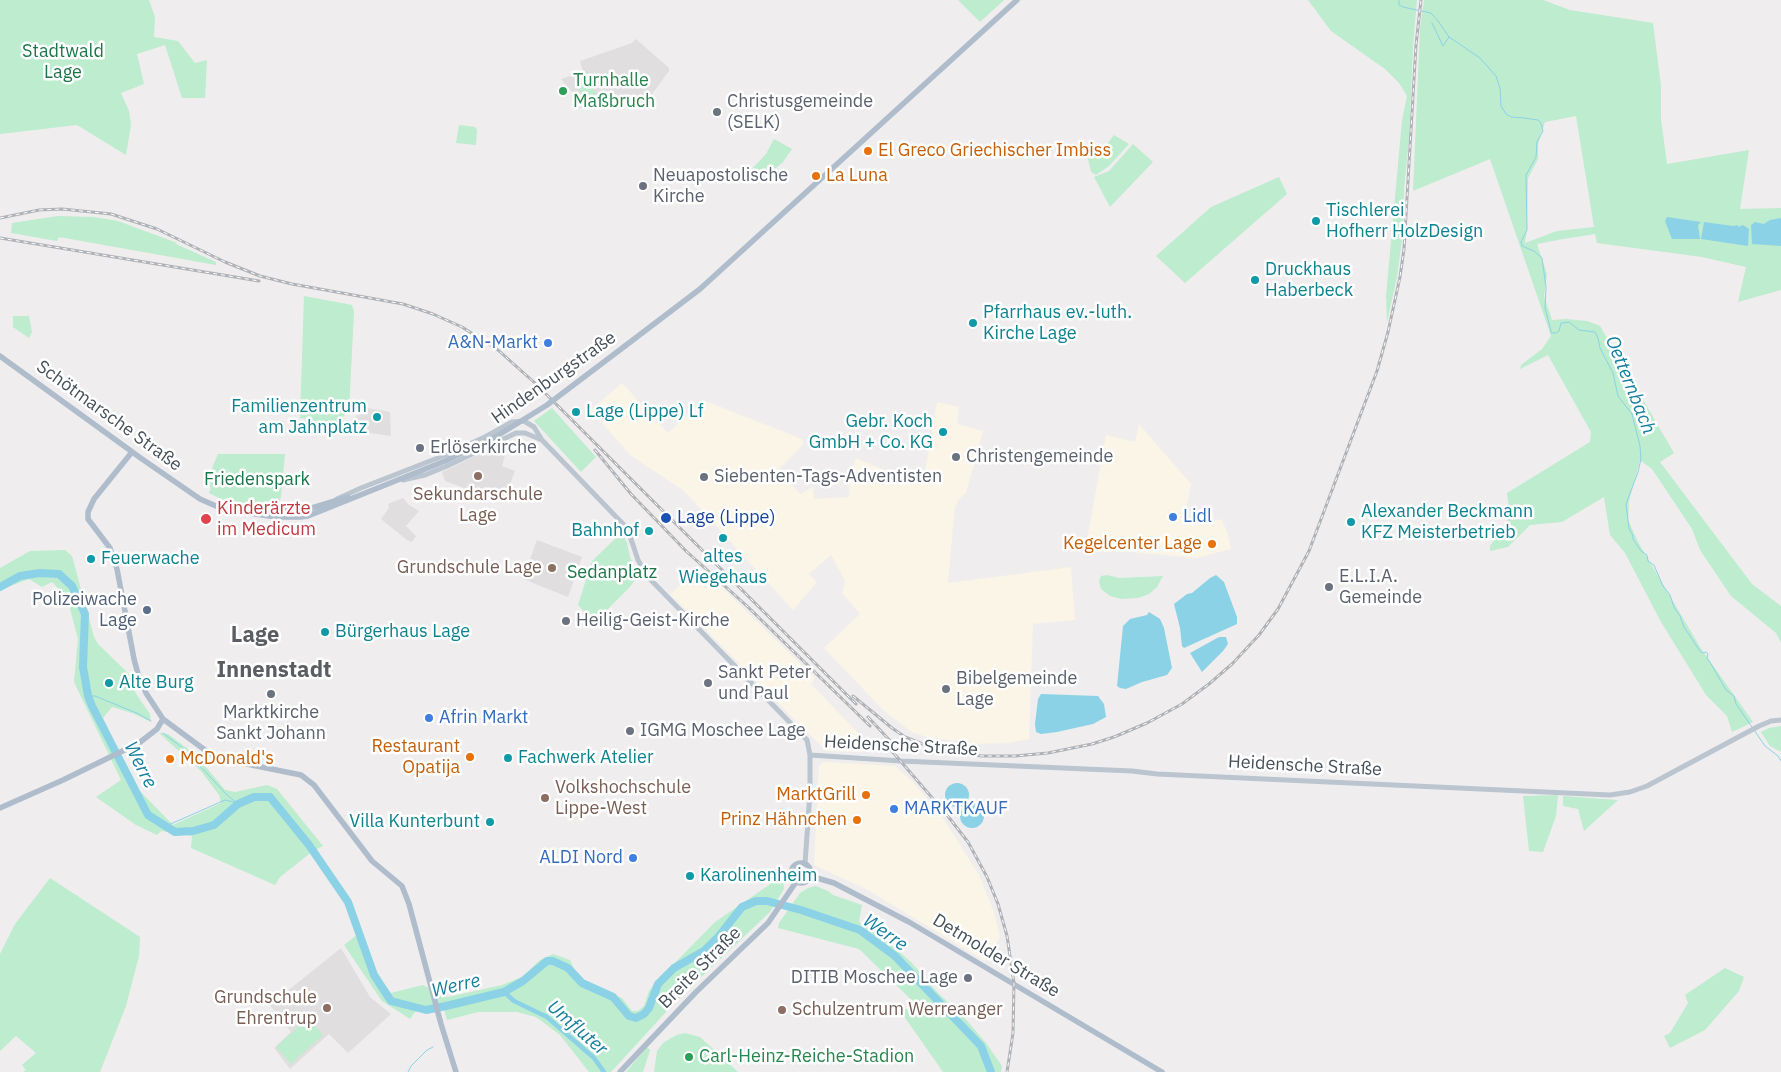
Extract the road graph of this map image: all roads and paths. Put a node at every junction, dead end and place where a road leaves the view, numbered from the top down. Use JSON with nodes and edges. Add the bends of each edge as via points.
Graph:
{"nodes":[{"id":1,"x":1017,"y":0,"type":"edge"},
{"id":2,"x":0,"y":356,"type":"edge"},
{"id":3,"x":536,"y":435,"type":"junction"},
{"id":4,"x":132,"y":452,"type":"junction"},
{"id":5,"x":425,"y":469,"type":"junction"},
{"id":6,"x":397,"y":481,"type":"junction"},
{"id":7,"x":326,"y":504,"type":"junction"},
{"id":8,"x":234,"y":511,"type":"junction"},
{"id":9,"x":289,"y":517,"type":"joint"},
{"id":10,"x":163,"y":719,"type":"junction"},
{"id":11,"x":1781,"y":720,"type":"edge"},
{"id":12,"x":810,"y":755,"type":"junction"},
{"id":13,"x":0,"y":808,"type":"edge"},
{"id":14,"x":805,"y":864,"type":"junction"},
{"id":15,"x":810,"y":876,"type":"junction"},
{"id":16,"x":796,"y":882,"type":"junction"},
{"id":17,"x":622,"y":1071,"type":"edge"},
{"id":18,"x":456,"y":1072,"type":"edge"},
{"id":19,"x":1162,"y":1072,"type":"edge"}],
"edges":[{"from":1,"to":5,"type":"main road","name":"Hindenburgstraße","bridge":true,"via":[[690,296],[553,401],[497,436]]},
{"from":2,"to":4,"type":"main road","name":"Schötmarsche Straße"},
{"from":3,"to":6,"type":"main road","name":"Hindenburgstraße","via":[[521,432],[511,435],[425,475]]},
{"from":3,"to":7,"type":"main road","name":"Hindenburgstraße","via":[[529,423],[516,421],[448,454]]},
{"from":3,"to":12,"type":"main road","via":[[625,526],[646,576],[805,737]]},
{"from":4,"to":8,"type":"main road","name":"Schötmarsche Straße","via":[[210,504]]},
{"from":4,"to":10,"type":"main road","via":[[90,506],[88,520],[110,548],[138,674]]},
{"from":5,"to":6,"type":"main road","name":"Hindenburgstraße"},
{"from":5,"to":7,"type":"main road","name":"Hindenburgstraße"},
{"from":6,"to":9,"type":"main road","name":"Hindenburgstraße","via":[[308,516]]},
{"from":7,"to":8,"type":"main road","name":"Hindenburgstraße","via":[[302,511]]},
{"from":8,"to":9,"type":"main road","name":"Schötmarsche Straße"},
{"from":10,"to":13,"type":"main road","via":[[158,728],[139,743]]},
{"from":10,"to":18,"type":"main road","via":[[216,757],[295,772],[314,785],[372,861],[402,886]]},
{"from":11,"to":12,"type":"main road","name":"Heidensche Straße","via":[[1758,726],[1647,786],[1610,795]]},
{"from":12,"to":14,"type":"main road"},
{"from":14,"to":15,"type":"main road","via":[[810,869]]},
{"from":14,"to":16,"type":"main road","via":[[797,864],[792,870],[792,878]]},
{"from":15,"to":16,"type":"main road","via":[[805,882]]},
{"from":15,"to":19,"type":"main road","name":"Detmolder Straße","via":[[834,883],[909,922]]},
{"from":16,"to":17,"type":"main road","name":"Breite Straße","via":[[768,922],[682,1005]]}]}
